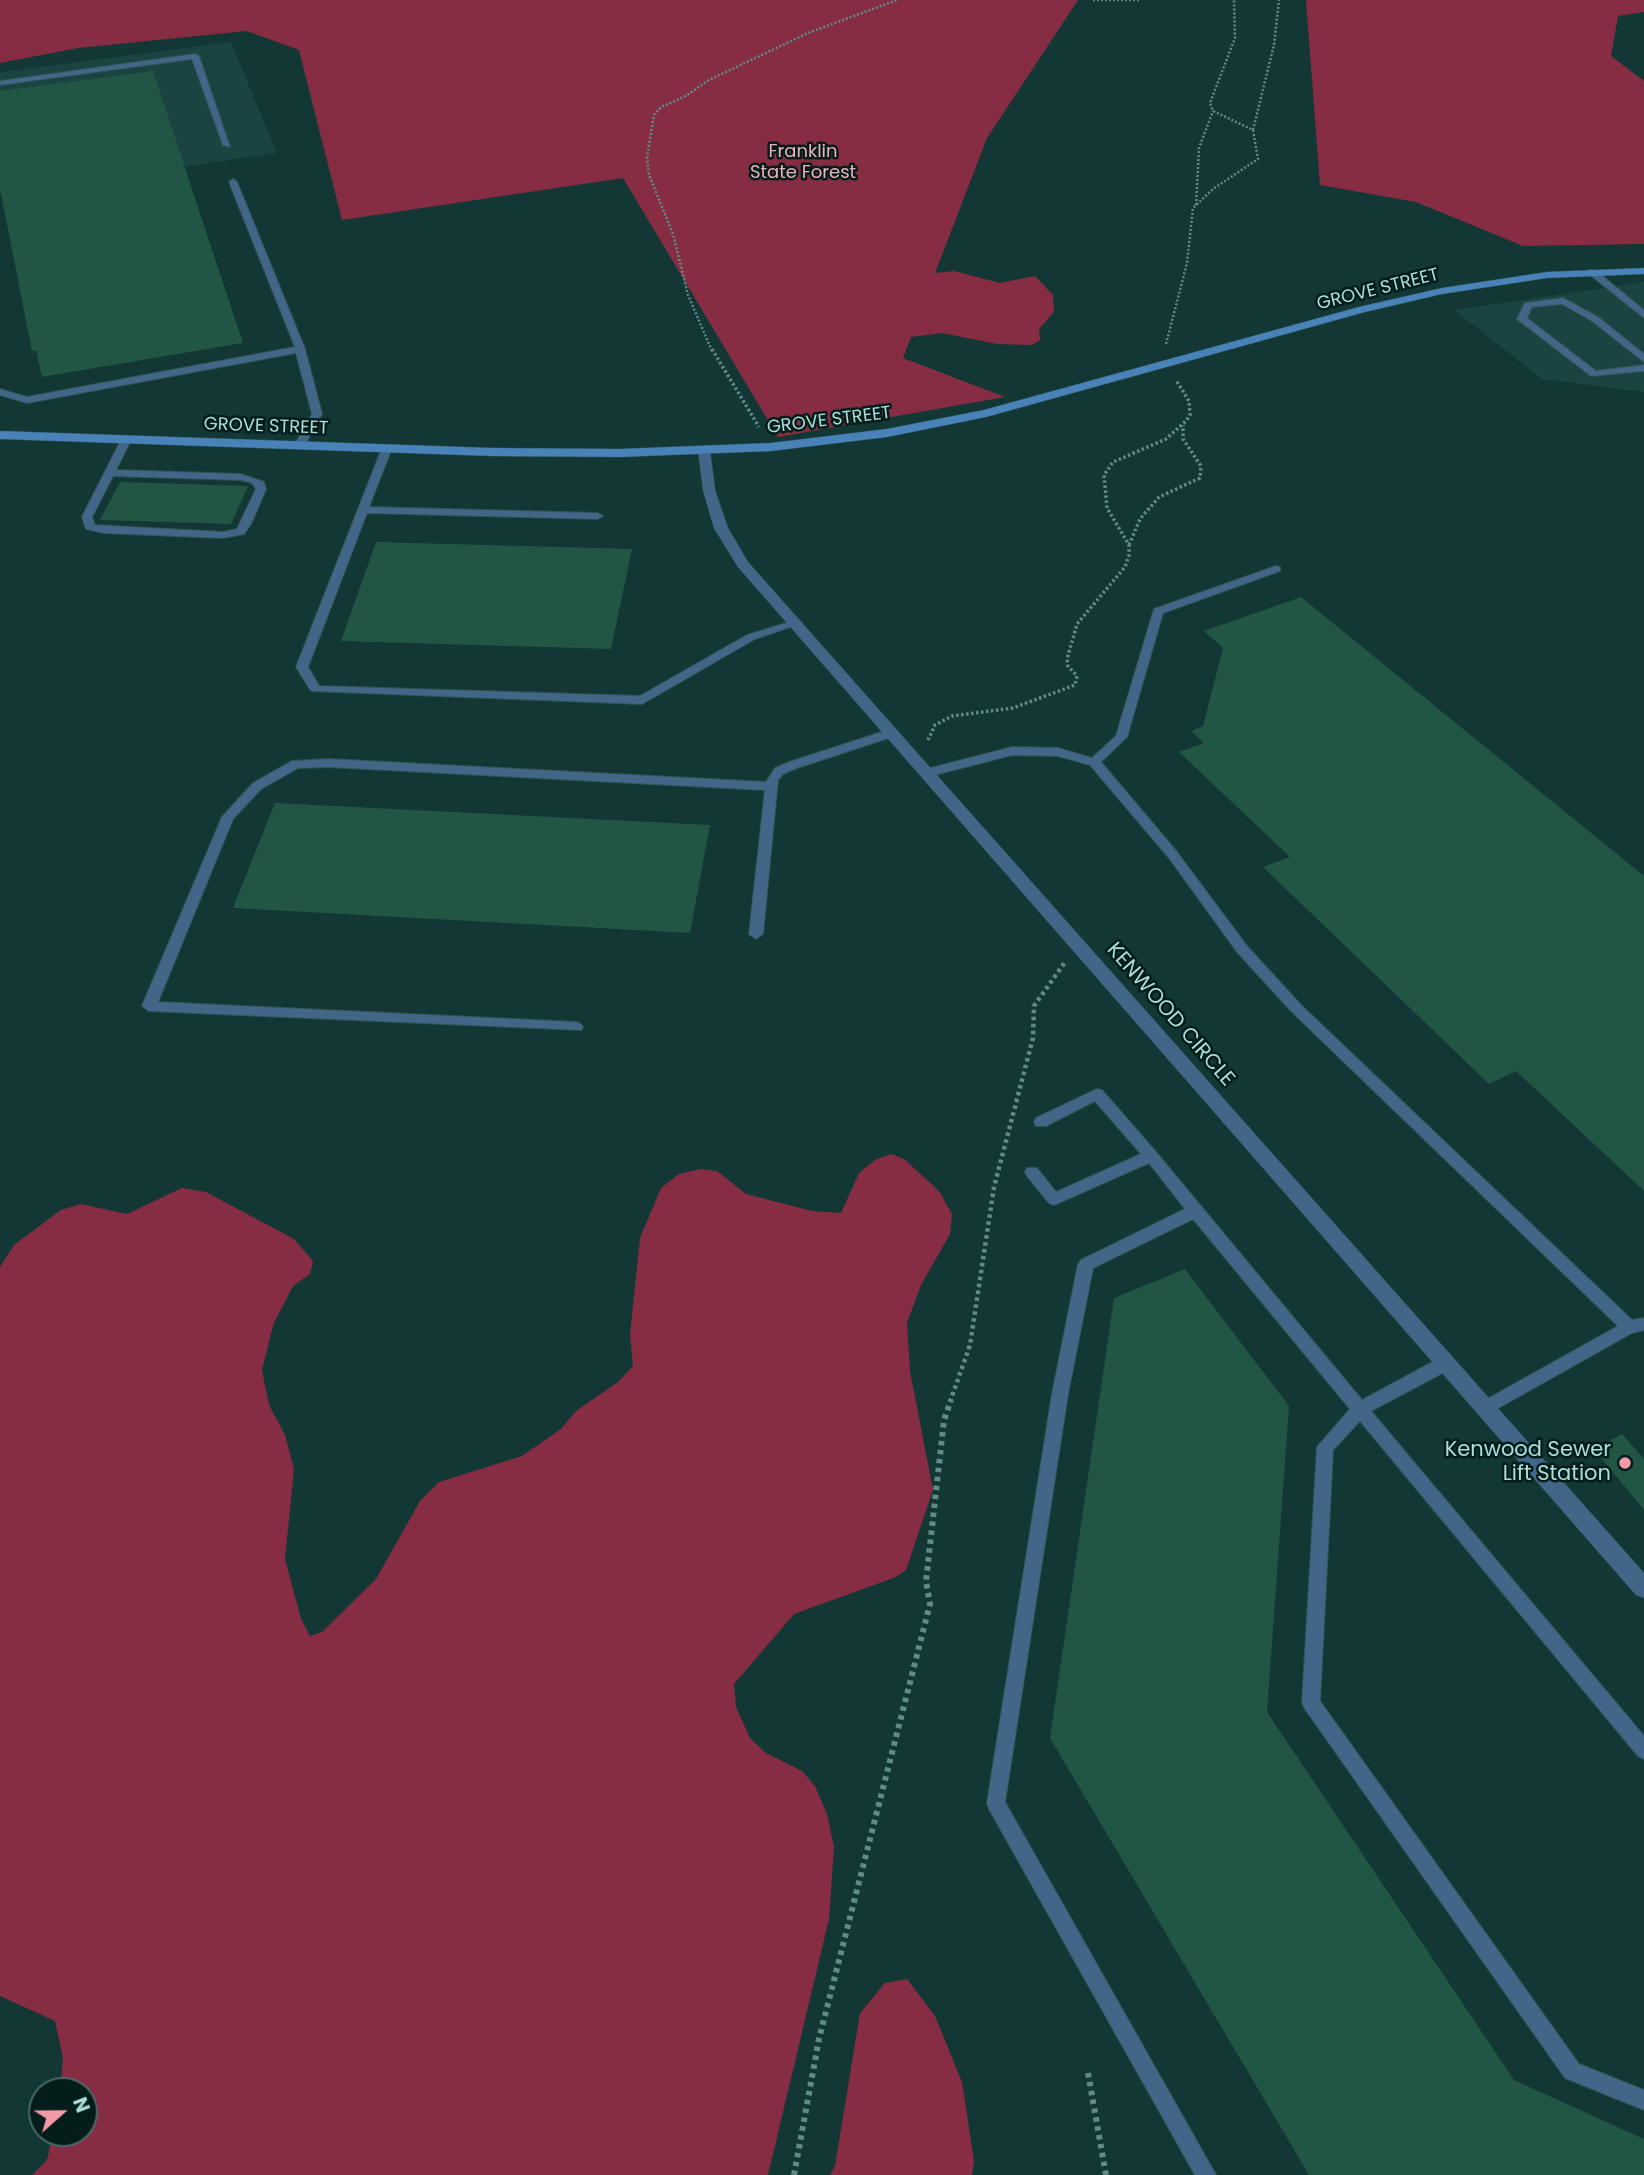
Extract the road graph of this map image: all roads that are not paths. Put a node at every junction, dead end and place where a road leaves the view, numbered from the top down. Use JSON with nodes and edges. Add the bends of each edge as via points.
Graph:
{"nodes":[{"id":1,"x":0,"y":83,"type":"edge"},
{"id":2,"x":227,"y":145,"type":"dead end"},
{"id":3,"x":233,"y":182,"type":"dead end"},
{"id":4,"x":1644,"y":271,"type":"edge"},
{"id":5,"x":1591,"y":272,"type":"junction"},
{"id":6,"x":1644,"y":315,"type":"edge"},
{"id":7,"x":300,"y":349,"type":"junction"},
{"id":8,"x":1644,"y":359,"type":"edge"},
{"id":9,"x":1644,"y":368,"type":"edge"},
{"id":10,"x":0,"y":392,"type":"edge"},
{"id":11,"x":0,"y":435,"type":"edge"},
{"id":12,"x":126,"y":440,"type":"junction"},
{"id":13,"x":299,"y":446,"type":"junction"},
{"id":14,"x":387,"y":448,"type":"junction"},
{"id":15,"x":704,"y":450,"type":"junction"},
{"id":16,"x":110,"y":473,"type":"junction"},
{"id":17,"x":363,"y":510,"type":"junction"},
{"id":18,"x":598,"y":516,"type":"dead end"},
{"id":19,"x":1276,"y":569,"type":"dead end"},
{"id":20,"x":796,"y":622,"type":"junction"},
{"id":21,"x":891,"y":733,"type":"junction"},
{"id":22,"x":1094,"y":762,"type":"junction"},
{"id":23,"x":923,"y":769,"type":"junction"},
{"id":24,"x":771,"y":786,"type":"junction"},
{"id":25,"x":755,"y":934,"type":"dead end"},
{"id":26,"x":576,"y":1027,"type":"dead end"},
{"id":27,"x":1041,"y":1122,"type":"dead end"},
{"id":28,"x":1151,"y":1156,"type":"junction"},
{"id":29,"x":1032,"y":1172,"type":"dead end"},
{"id":30,"x":1195,"y":1211,"type":"junction"},
{"id":31,"x":1637,"y":1326,"type":"edge"},
{"id":32,"x":1446,"y":1363,"type":"junction"},
{"id":33,"x":1486,"y":1408,"type":"junction"},
{"id":34,"x":1362,"y":1409,"type":"junction"},
{"id":35,"x":1644,"y":1588,"type":"edge"},
{"id":36,"x":1644,"y":1750,"type":"edge"},
{"id":37,"x":1644,"y":2100,"type":"edge"},
{"id":38,"x":1206,"y":2175,"type":"edge"}],
"edges":[{"from":1,"to":2,"type":"lane","via":[[195,56]]},
{"from":3,"to":7,"type":"lane"},
{"from":4,"to":5,"type":"main road","name":"GROVE STREET"},
{"from":5,"to":6,"type":"lane"},
{"from":5,"to":15,"type":"main road","name":"GROVE STREET","via":[[1490,282],[1409,298],[947,421],[771,447]]},
{"from":7,"to":10,"type":"lane","via":[[27,400]]},
{"from":7,"to":13,"type":"lane","via":[[317,414]]},
{"from":8,"to":9,"type":"lane","via":[[1595,319],[1563,301],[1528,305],[1522,319],[1594,374]]},
{"from":11,"to":12,"type":"main road","name":"GROVE STREET"},
{"from":12,"to":13,"type":"main road","name":"GROVE STREET"},
{"from":12,"to":16,"type":"lane"},
{"from":13,"to":14,"type":"main road","name":"GROVE STREET"},
{"from":14,"to":15,"type":"main road","name":"GROVE STREET","via":[[620,453]]},
{"from":14,"to":17,"type":"lane"},
{"from":15,"to":20,"type":"street","name":"KENWOOD CIRCLE","via":[[709,490],[721,528],[743,565]]},
{"from":16,"to":16,"type":"lane","via":[[87,522],[90,527],[232,535],[246,524],[261,489],[256,481],[241,477]]},
{"from":17,"to":18,"type":"lane"},
{"from":17,"to":20,"type":"lane","via":[[302,667],[315,690],[642,700],[751,637]]},
{"from":19,"to":22,"type":"lane","via":[[1158,611],[1121,737]]},
{"from":20,"to":21,"type":"street","name":"KENWOOD CIRCLE"},
{"from":21,"to":23,"type":"street","name":"KENWOOD CIRCLE"},
{"from":21,"to":24,"type":"lane","via":[[779,771]]},
{"from":22,"to":23,"type":"lane","via":[[1058,752],[1012,751]]},
{"from":22,"to":31,"type":"lane","via":[[1173,855],[1242,950],[1296,1008]]},
{"from":23,"to":32,"type":"street","name":"KENWOOD CIRCLE"},
{"from":24,"to":25,"type":"lane"},
{"from":24,"to":26,"type":"lane","via":[[296,764],[257,786],[228,817],[149,1006]]},
{"from":27,"to":28,"type":"lane","via":[[1097,1094]]},
{"from":28,"to":29,"type":"lane","via":[[1054,1199]]},
{"from":28,"to":30,"type":"lane"},
{"from":30,"to":34,"type":"lane"},
{"from":30,"to":38,"type":"lane","via":[[1086,1264],[1060,1394],[996,1803]]},
{"from":31,"to":33,"type":"lane"},
{"from":32,"to":33,"type":"street","name":"KENWOOD CIRCLE"},
{"from":32,"to":34,"type":"lane"},
{"from":33,"to":35,"type":"street","name":"KENWOOD CIRCLE"},
{"from":34,"to":36,"type":"lane"},
{"from":34,"to":37,"type":"lane","via":[[1325,1447],[1311,1703],[1572,2071]]}]}
